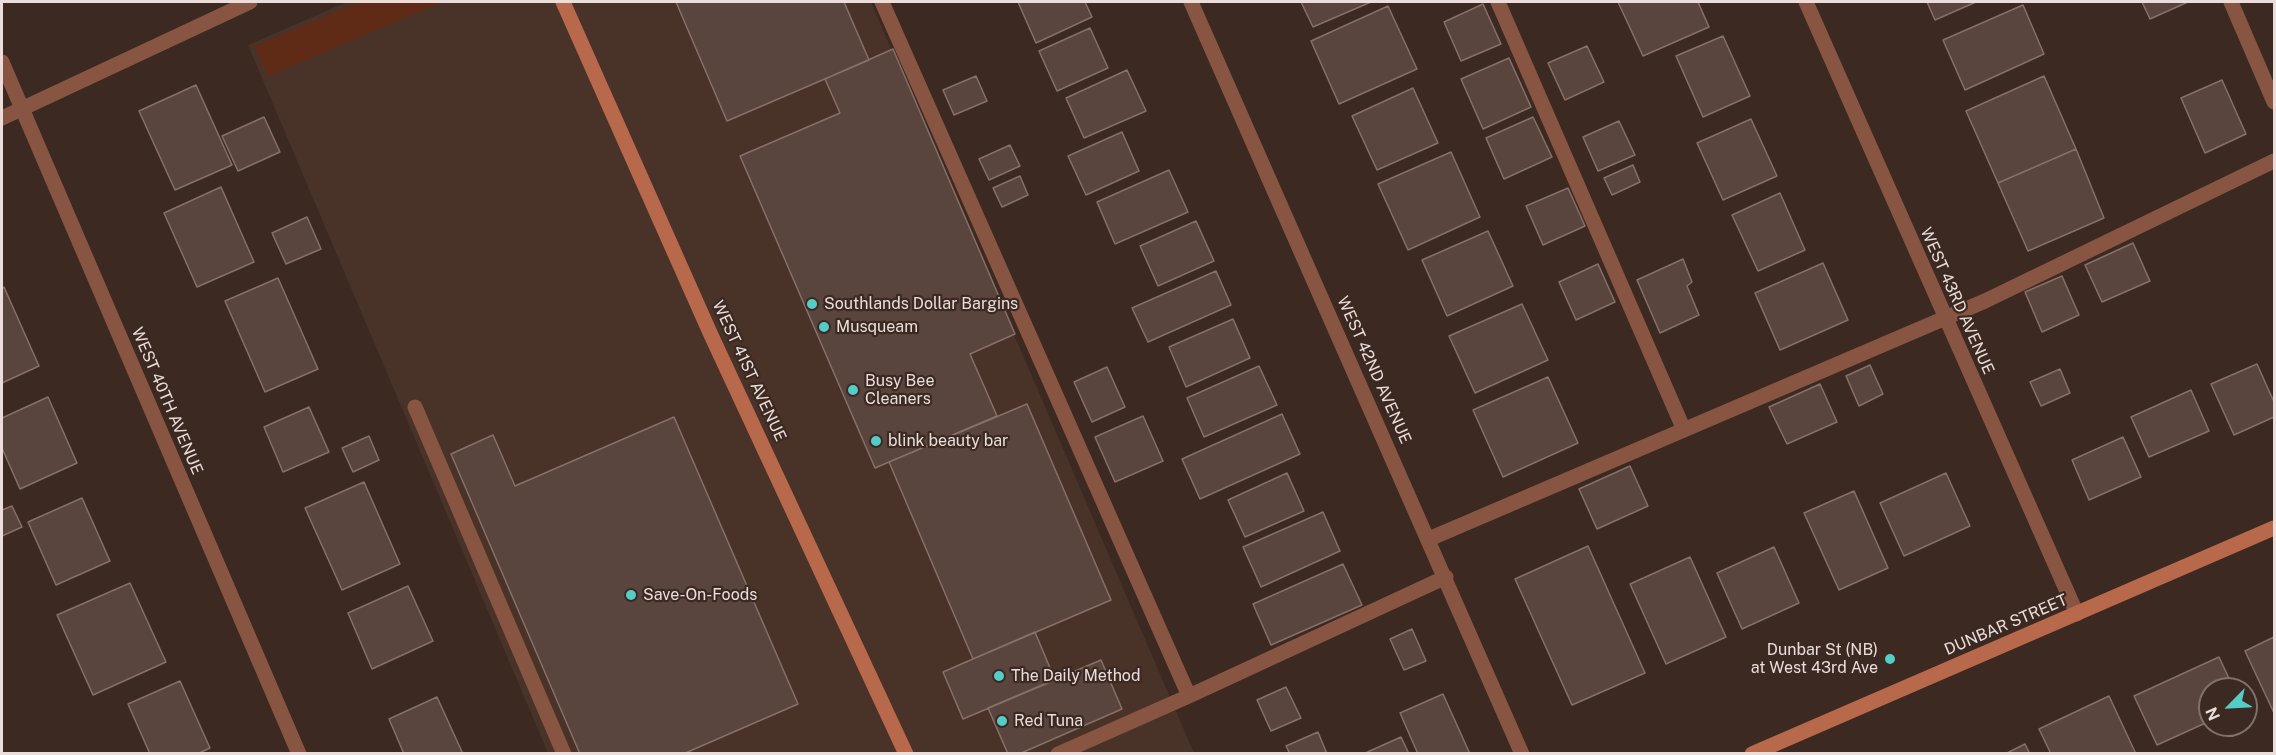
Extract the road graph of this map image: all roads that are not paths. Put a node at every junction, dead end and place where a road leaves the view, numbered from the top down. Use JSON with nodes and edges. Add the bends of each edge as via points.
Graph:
{"nodes":[{"id":1,"x":250,"y":2,"type":"edge"},
{"id":2,"x":563,"y":2,"type":"edge"},
{"id":3,"x":882,"y":2,"type":"edge"},
{"id":4,"x":1191,"y":2,"type":"edge"},
{"id":5,"x":1498,"y":2,"type":"edge"},
{"id":6,"x":1806,"y":2,"type":"edge"},
{"id":7,"x":2231,"y":2,"type":"edge"},
{"id":8,"x":232,"y":5,"type":"edge"},
{"id":9,"x":2,"y":62,"type":"edge"},
{"id":10,"x":2274,"y":102,"type":"edge"},
{"id":11,"x":22,"y":109,"type":"junction"},
{"id":12,"x":2,"y":118,"type":"edge"},
{"id":13,"x":2274,"y":161,"type":"edge"},
{"id":14,"x":1945,"y":318,"type":"junction"},
{"id":15,"x":416,"y":407,"type":"dead end"},
{"id":16,"x":1684,"y":430,"type":"junction"},
{"id":17,"x":2274,"y":528,"type":"edge"},
{"id":18,"x":1429,"y":539,"type":"junction"},
{"id":19,"x":1446,"y":577,"type":"junction"},
{"id":20,"x":2077,"y":614,"type":"junction"},
{"id":21,"x":1189,"y":696,"type":"junction"},
{"id":22,"x":299,"y":753,"type":"edge"},
{"id":23,"x":564,"y":753,"type":"edge"},
{"id":24,"x":906,"y":753,"type":"edge"},
{"id":25,"x":1058,"y":753,"type":"edge"},
{"id":26,"x":1522,"y":753,"type":"edge"},
{"id":27,"x":1752,"y":753,"type":"edge"}],
"edges":[{"from":1,"to":8,"type":"street"},
{"from":2,"to":24,"type":"main road","name":"WEST 41ST AVENUE","via":[[711,335]]},
{"from":3,"to":21,"type":"street"},
{"from":4,"to":18,"type":"street","name":"WEST 42ND AVENUE"},
{"from":5,"to":16,"type":"street"},
{"from":6,"to":14,"type":"street","name":"WEST 43RD AVENUE"},
{"from":7,"to":10,"type":"street"},
{"from":8,"to":11,"type":"street"},
{"from":9,"to":11,"type":"street","name":"WEST 40TH AVENUE"},
{"from":11,"to":12,"type":"street"},
{"from":11,"to":22,"type":"street","name":"WEST 40TH AVENUE"},
{"from":13,"to":14,"type":"street"},
{"from":14,"to":16,"type":"street"},
{"from":14,"to":20,"type":"street","name":"WEST 43RD AVENUE"},
{"from":15,"to":23,"type":"street"},
{"from":16,"to":18,"type":"street"},
{"from":17,"to":20,"type":"main road","name":"DUNBAR STREET"},
{"from":18,"to":19,"type":"street","name":"WEST 42ND AVENUE"},
{"from":19,"to":21,"type":"street"},
{"from":19,"to":26,"type":"street","name":"WEST 42ND AVENUE"},
{"from":20,"to":27,"type":"main road","name":"DUNBAR STREET"},
{"from":21,"to":25,"type":"street"}]}
